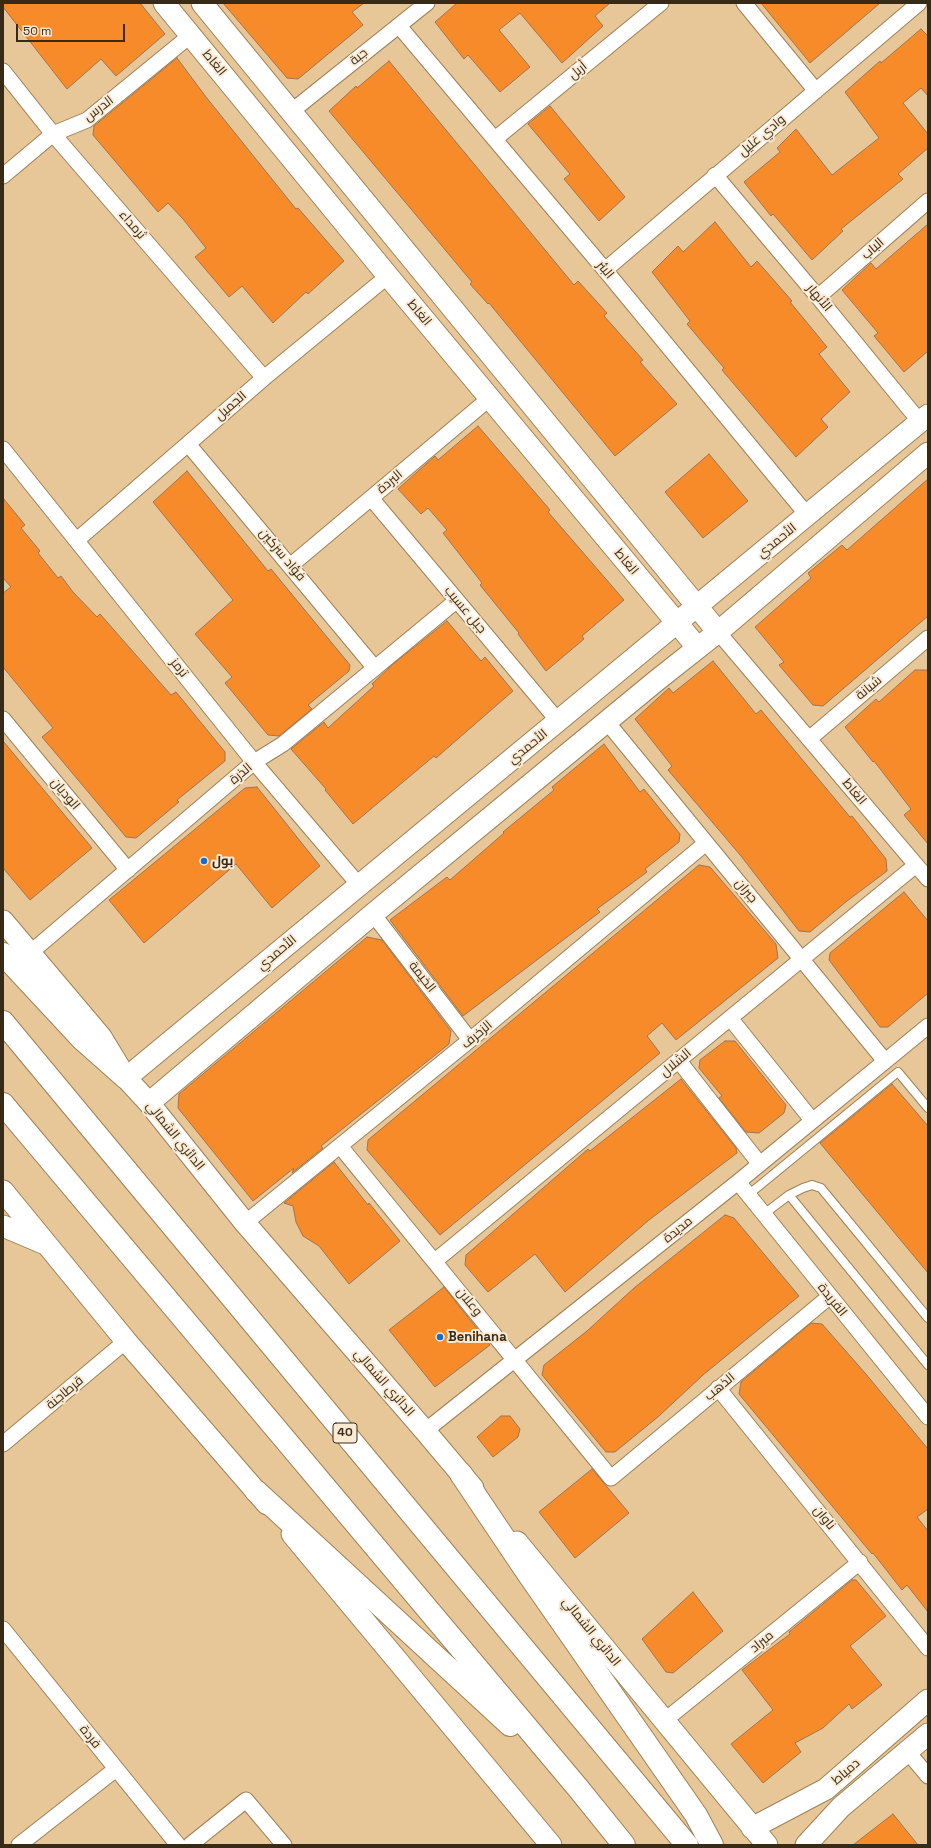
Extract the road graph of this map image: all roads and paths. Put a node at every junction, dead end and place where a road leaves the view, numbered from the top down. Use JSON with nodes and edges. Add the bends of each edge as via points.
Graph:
{"nodes":[{"id":1,"x":164,"y":3,"type":"edge"},
{"id":2,"x":202,"y":3,"type":"edge"},
{"id":3,"x":427,"y":3,"type":"edge"},
{"id":4,"x":661,"y":3,"type":"edge"},
{"id":5,"x":744,"y":3,"type":"edge"},
{"id":6,"x":919,"y":3,"type":"edge"},
{"id":7,"x":398,"y":26,"type":"junction"},
{"id":8,"x":191,"y":35,"type":"junction"},
{"id":9,"x":3,"y":71,"type":"edge"},
{"id":10,"x":816,"y":91,"type":"junction"},
{"id":11,"x":295,"y":115,"type":"junction"},
{"id":12,"x":54,"y":134,"type":"junction"},
{"id":13,"x":275,"y":137,"type":"junction"},
{"id":14,"x":494,"y":139,"type":"junction"},
{"id":15,"x":3,"y":176,"type":"edge"},
{"id":16,"x":715,"y":176,"type":"junction"},
{"id":17,"x":928,"y":201,"type":"edge"},
{"id":18,"x":605,"y":270,"type":"junction"},
{"id":19,"x":388,"y":276,"type":"junction"},
{"id":20,"x":818,"y":297,"type":"junction"},
{"id":21,"x":264,"y":378,"type":"junction"},
{"id":22,"x":490,"y":398,"type":"junction"},
{"id":23,"x":924,"y":419,"type":"edge"},
{"id":24,"x":188,"y":444,"type":"junction"},
{"id":25,"x":3,"y":449,"type":"edge"},
{"id":26,"x":928,"y":453,"type":"edge"},
{"id":27,"x":371,"y":498,"type":"junction"},
{"id":28,"x":808,"y":516,"type":"junction"},
{"id":29,"x":77,"y":540,"type":"junction"},
{"id":30,"x":290,"y":566,"type":"junction"},
{"id":31,"x":743,"y":568,"type":"junction"},
{"id":32,"x":764,"y":593,"type":"junction"},
{"id":33,"x":456,"y":601,"type":"junction"},
{"id":34,"x":696,"y":605,"type":"junction"},
{"id":35,"x":676,"y":622,"type":"junction"},
{"id":36,"x":718,"y":632,"type":"junction"},
{"id":37,"x":926,"y":643,"type":"edge"},
{"id":38,"x":697,"y":647,"type":"junction"},
{"id":39,"x":639,"y":656,"type":"junction"},
{"id":40,"x":374,"y":667,"type":"junction"},
{"id":41,"x":656,"y":681,"type":"junction"},
{"id":42,"x":3,"y":719,"type":"edge"},
{"id":43,"x":559,"y":722,"type":"junction"},
{"id":44,"x":607,"y":722,"type":"junction"},
{"id":45,"x":809,"y":738,"type":"junction"},
{"id":46,"x":254,"y":762,"type":"junction"},
{"id":47,"x":706,"y":843,"type":"junction"},
{"id":48,"x":916,"y":865,"type":"junction"},
{"id":49,"x":128,"y":870,"type":"junction"},
{"id":50,"x":928,"y":880,"type":"edge"},
{"id":51,"x":359,"y":885,"type":"junction"},
{"id":52,"x":373,"y":914,"type":"junction"},
{"id":53,"x":3,"y":921,"type":"edge"},
{"id":54,"x":30,"y":953,"type":"junction"},
{"id":55,"x":3,"y":954,"type":"edge"},
{"id":56,"x":802,"y":959,"type":"junction"},
{"id":57,"x":730,"y":1018,"type":"junction"},
{"id":58,"x":3,"y":1022,"type":"edge"},
{"id":59,"x":928,"y":1026,"type":"edge"},
{"id":60,"x":470,"y":1040,"type":"junction"},
{"id":61,"x":679,"y":1061,"type":"junction"},
{"id":62,"x":885,"y":1061,"type":"junction"},
{"id":63,"x":126,"y":1078,"type":"junction"},
{"id":64,"x":149,"y":1103,"type":"junction"},
{"id":65,"x":3,"y":1104,"type":"edge"},
{"id":66,"x":928,"y":1108,"type":"edge"},
{"id":67,"x":812,"y":1120,"type":"junction"},
{"id":68,"x":340,"y":1146,"type":"junction"},
{"id":69,"x":759,"y":1163,"type":"junction"},
{"id":70,"x":738,"y":1182,"type":"junction"},
{"id":71,"x":3,"y":1191,"type":"edge"},
{"id":72,"x":748,"y":1194,"type":"junction"},
{"id":73,"x":790,"y":1195,"type":"junction"},
{"id":74,"x":764,"y":1214,"type":"junction"},
{"id":75,"x":245,"y":1223,"type":"junction"},
{"id":76,"x":3,"y":1226,"type":"edge"},
{"id":77,"x":45,"y":1244,"type":"junction"},
{"id":78,"x":435,"y":1261,"type":"junction"},
{"id":79,"x":829,"y":1297,"type":"junction"},
{"id":80,"x":928,"y":1318,"type":"edge"},
{"id":81,"x":126,"y":1341,"type":"junction"},
{"id":82,"x":516,"y":1359,"type":"junction"},
{"id":83,"x":928,"y":1365,"type":"edge"},
{"id":84,"x":718,"y":1388,"type":"junction"},
{"id":85,"x":928,"y":1417,"type":"edge"},
{"id":86,"x":425,"y":1431,"type":"junction"},
{"id":87,"x":3,"y":1444,"type":"edge"},
{"id":88,"x":461,"y":1474,"type":"junction"},
{"id":89,"x":611,"y":1478,"type":"joint"},
{"id":90,"x":256,"y":1491,"type":"junction"},
{"id":91,"x":860,"y":1562,"type":"junction"},
{"id":92,"x":3,"y":1629,"type":"edge"},
{"id":93,"x":928,"y":1648,"type":"edge"},
{"id":94,"x":928,"y":1700,"type":"edge"},
{"id":95,"x":664,"y":1721,"type":"junction"},
{"id":96,"x":928,"y":1734,"type":"edge"},
{"id":97,"x":908,"y":1751,"type":"junction"},
{"id":98,"x":116,"y":1769,"type":"junction"},
{"id":99,"x":928,"y":1776,"type":"edge"},
{"id":100,"x":578,"y":1788,"type":"junction"},
{"id":101,"x":826,"y":1789,"type":"junction"},
{"id":102,"x":841,"y":1807,"type":"junction"},
{"id":103,"x":752,"y":1828,"type":"junction"},
{"id":104,"x":19,"y":1845,"type":"edge"},
{"id":105,"x":178,"y":1845,"type":"edge"},
{"id":106,"x":190,"y":1845,"type":"edge"},
{"id":107,"x":284,"y":1845,"type":"edge"},
{"id":108,"x":551,"y":1845,"type":"edge"},
{"id":109,"x":624,"y":1845,"type":"edge"},
{"id":110,"x":686,"y":1845,"type":"edge"},
{"id":111,"x":712,"y":1845,"type":"edge"},
{"id":112,"x":767,"y":1845,"type":"edge"},
{"id":113,"x":806,"y":1845,"type":"edge"}],
"edges":[{"from":1,"to":8,"type":"street","name":"الغاط"},
{"from":2,"to":11,"type":"street","name":"الغاط"},
{"from":3,"to":7,"type":"street","name":"جبة"},
{"from":4,"to":14,"type":"street","name":"أربل"},
{"from":5,"to":10,"type":"street"},
{"from":6,"to":10,"type":"street","name":"وادي غليل"},
{"from":7,"to":11,"type":"street","name":"جبة"},
{"from":7,"to":14,"type":"street","name":"البئر"},
{"from":8,"to":12,"type":"street","name":"الدرس","via":[[87,120]]},
{"from":8,"to":13,"type":"street","name":"الغاط"},
{"from":9,"to":12,"type":"street","name":"ثرمداء"},
{"from":10,"to":16,"type":"street","name":"وادي غليل"},
{"from":11,"to":13,"type":"street"},
{"from":11,"to":34,"type":"street","name":"الغاط"},
{"from":12,"to":15,"type":"street","name":"الدرس"},
{"from":12,"to":21,"type":"street","name":"ثرمداء"},
{"from":13,"to":19,"type":"street","name":"الغاط"},
{"from":14,"to":18,"type":"street","name":"البئر"},
{"from":16,"to":18,"type":"street","name":"وادي غليل"},
{"from":16,"to":20,"type":"street","name":"الأنهار"},
{"from":17,"to":20,"type":"street","name":"الباب"},
{"from":18,"to":28,"type":"street","name":"البئر"},
{"from":19,"to":21,"type":"street","name":"الجميل"},
{"from":19,"to":22,"type":"street","name":"الغاط"},
{"from":20,"to":23,"type":"street","name":"الأنهار"},
{"from":21,"to":24,"type":"street","name":"الجميل"},
{"from":22,"to":27,"type":"street","name":"البردة"},
{"from":22,"to":35,"type":"street","name":"الغاط"},
{"from":23,"to":28,"type":"street","name":"الأحمدي"},
{"from":24,"to":29,"type":"street","name":"الجميل"},
{"from":24,"to":30,"type":"street","name":"فؤاد سزكين"},
{"from":25,"to":29,"type":"street","name":"ترمز"},
{"from":26,"to":32,"type":"street"},
{"from":27,"to":30,"type":"street","name":"البردة"},
{"from":27,"to":33,"type":"street","name":"جبل عسيب"},
{"from":28,"to":31,"type":"street","name":"الأحمدي"},
{"from":29,"to":46,"type":"street","name":"ترمز"},
{"from":30,"to":40,"type":"street","name":"فؤاد سزكين"},
{"from":31,"to":32,"type":"street","via":[[715,601],[726,614]]},
{"from":31,"to":34,"type":"street","name":"الأحمدي"},
{"from":32,"to":36,"type":"street"},
{"from":33,"to":40,"type":"street","name":"الذرة"},
{"from":33,"to":43,"type":"street","name":"جبل عسيب"},
{"from":34,"to":35,"type":"street","name":"الأحمدي"},
{"from":34,"to":36,"type":"street","name":"الغاط"},
{"from":35,"to":38,"type":"street","name":"الغاط"},
{"from":35,"to":39,"type":"street","name":"الأحمدي"},
{"from":36,"to":38,"type":"street"},
{"from":36,"to":45,"type":"street","name":"الغاط"},
{"from":37,"to":45,"type":"street","name":"شبانة"},
{"from":38,"to":41,"type":"street"},
{"from":39,"to":41,"type":"street","via":[[670,636],[682,650]]},
{"from":39,"to":43,"type":"street","name":"الأحمدي"},
{"from":40,"to":46,"type":"street","name":"الذرة","via":[[283,744]]},
{"from":41,"to":44,"type":"street"},
{"from":42,"to":49,"type":"street","name":"الوديان"},
{"from":43,"to":51,"type":"street","name":"الأحمدي"},
{"from":44,"to":47,"type":"street","name":"جبران"},
{"from":44,"to":52,"type":"street"},
{"from":45,"to":48,"type":"street","name":"الغاط"},
{"from":46,"to":49,"type":"street","name":"الذرة"},
{"from":46,"to":51,"type":"street","name":"ترمز"},
{"from":47,"to":56,"type":"street","name":"جبران"},
{"from":47,"to":60,"type":"street","name":"الزخرف"},
{"from":48,"to":50,"type":"street","name":"الغاط"},
{"from":48,"to":56,"type":"street","name":"الشلال"},
{"from":49,"to":54,"type":"street","name":"الذرة"},
{"from":51,"to":63,"type":"street","name":"الأحمدي"},
{"from":52,"to":60,"type":"street","name":"الخيمة"},
{"from":52,"to":64,"type":"street"},
{"from":53,"to":54,"type":"street","name":"الدائري الشمالي"},
{"from":54,"to":63,"type":"street","name":"الدائري الشمالي","via":[[101,1037]]},
{"from":55,"to":63,"type":"highway","via":[[82,1039]]},
{"from":56,"to":57,"type":"street","name":"الشلال"},
{"from":56,"to":62,"type":"street","name":"جبران"},
{"from":57,"to":61,"type":"street","name":"الشلال"},
{"from":57,"to":67,"type":"street"},
{"from":58,"to":110,"type":"highway","number":"40"},
{"from":59,"to":62,"type":"street","name":"مديدة"},
{"from":60,"to":68,"type":"street","name":"الزخرف"},
{"from":61,"to":69,"type":"street"},
{"from":61,"to":78,"type":"street","name":"الشلال"},
{"from":62,"to":67,"type":"street","name":"مديدة"},
{"from":63,"to":64,"type":"street","name":"الدائري الشمالي"},
{"from":64,"to":75,"type":"street","name":"الدائري الشمالي"},
{"from":65,"to":100,"type":"highway"},
{"from":66,"to":72,"type":"lane","via":[[898,1072]]},
{"from":67,"to":69,"type":"street","name":"مديدة"},
{"from":68,"to":75,"type":"street","name":"الزخرف"},
{"from":68,"to":78,"type":"street","name":"وعلان"},
{"from":69,"to":70,"type":"street","name":"مديدة"},
{"from":70,"to":72,"type":"street","name":"الفريدة"},
{"from":70,"to":82,"type":"street","name":"مديدة"},
{"from":71,"to":77,"type":"street"},
{"from":72,"to":74,"type":"street","name":"الفريدة"},
{"from":73,"to":74,"type":"lane"},
{"from":73,"to":80,"type":"lane","via":[[812,1185],[820,1188]]},
{"from":73,"to":83,"type":"lane"},
{"from":74,"to":79,"type":"street","name":"الفريدة"},
{"from":75,"to":86,"type":"street","name":"الدائري الشمالي"},
{"from":76,"to":77,"type":"street"},
{"from":77,"to":81,"type":"street"},
{"from":78,"to":82,"type":"street","name":"وعلان"},
{"from":79,"to":84,"type":"street","name":"الذهب"},
{"from":79,"to":85,"type":"street","name":"الفريدة"},
{"from":81,"to":87,"type":"street","name":"قرطاجنة"},
{"from":81,"to":90,"type":"street"},
{"from":82,"to":86,"type":"street","name":"مديدة"},
{"from":82,"to":89,"type":"street","name":"وعلان"},
{"from":84,"to":89,"type":"street","name":"الذهب"},
{"from":84,"to":91,"type":"street","name":"ناوان"},
{"from":86,"to":88,"type":"street","name":"الدائري الشمالي"},
{"from":88,"to":95,"type":"street","name":"الدائري الشمالي"},
{"from":88,"to":111,"type":"highway","via":[[528,1576],[696,1815]]},
{"from":90,"to":100,"type":"highway"},
{"from":90,"to":108,"type":"street"},
{"from":91,"to":93,"type":"street","name":"ناوان"},
{"from":91,"to":95,"type":"street","name":"ميراد"},
{"from":92,"to":98,"type":"street","name":"فردة"},
{"from":94,"to":101,"type":"street","name":"دمياط"},
{"from":95,"to":103,"type":"street","name":"الدائري الشمالي"},
{"from":96,"to":97,"type":"street","name":"دمياط"},
{"from":97,"to":99,"type":"street"},
{"from":97,"to":102,"type":"street","name":"دمياط"},
{"from":98,"to":104,"type":"street"},
{"from":98,"to":105,"type":"street","name":"فردة"},
{"from":100,"to":109,"type":"highway"},
{"from":101,"to":102,"type":"street"},
{"from":101,"to":103,"type":"street","name":"دمياط"},
{"from":102,"to":113,"type":"street","name":"دمياط"},
{"from":103,"to":112,"type":"street","name":"الدائري الشمالي"},
{"from":106,"to":107,"type":"street","via":[[246,1800]]}]}
